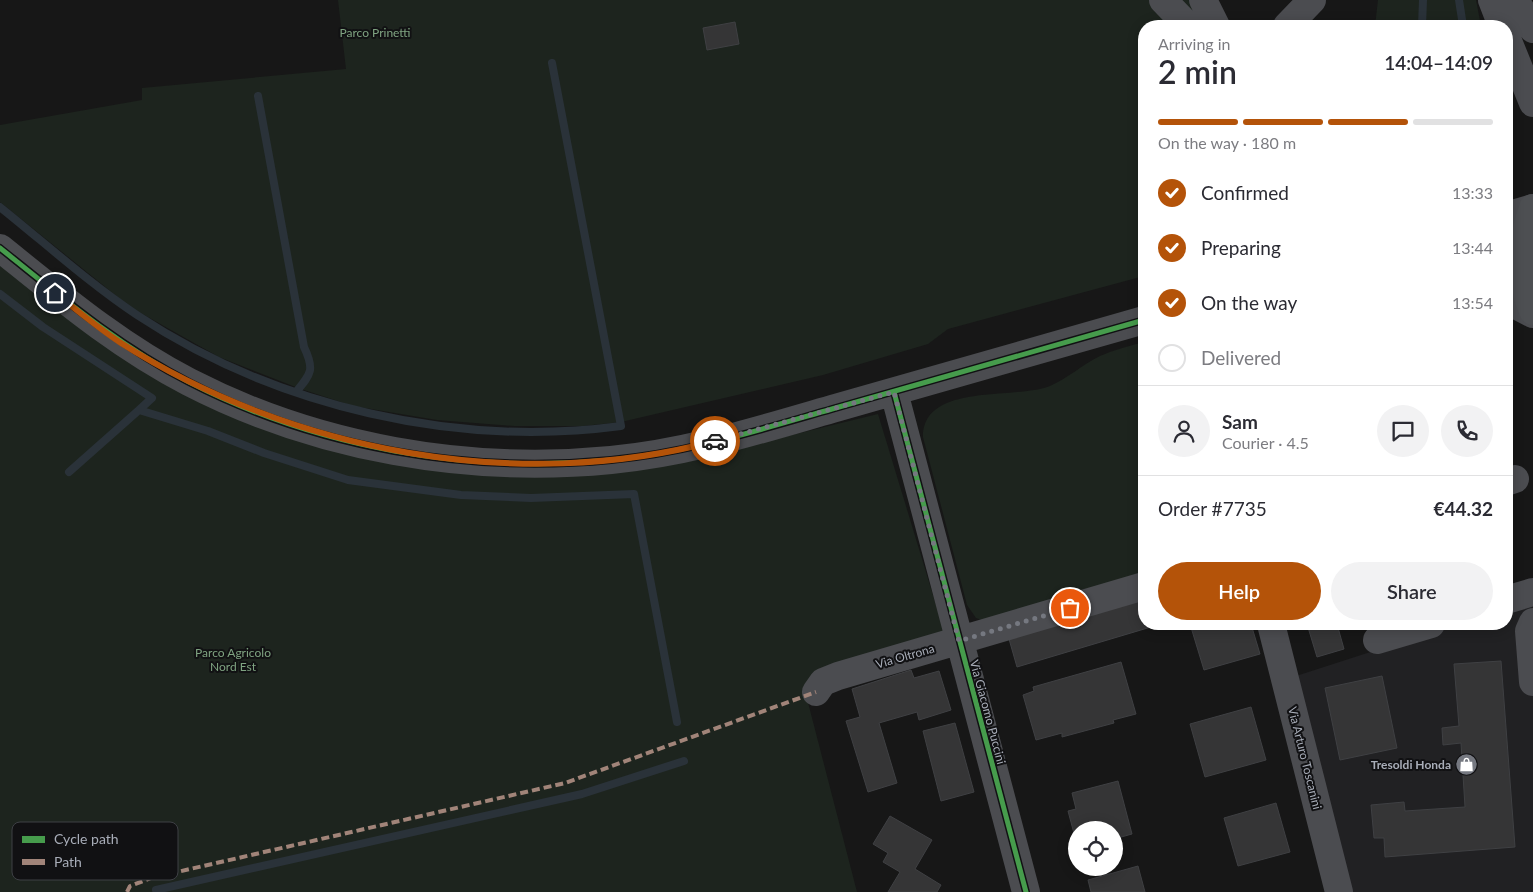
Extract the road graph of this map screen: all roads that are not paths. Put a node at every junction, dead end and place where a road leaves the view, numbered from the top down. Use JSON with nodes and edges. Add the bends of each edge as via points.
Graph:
{"nodes":[{"id":1,"x":1163,"y":0,"type":"edge"},
{"id":2,"x":1203,"y":0,"type":"edge"},
{"id":3,"x":1312,"y":0,"type":"edge"},
{"id":4,"x":1491,"y":0,"type":"edge"},
{"id":5,"x":1515,"y":0,"type":"edge"},
{"id":6,"x":1182,"y":20,"type":"edge"},
{"id":7,"x":1213,"y":20,"type":"edge"},
{"id":8,"x":1293,"y":20,"type":"edge"},
{"id":9,"x":1492,"y":20,"type":"edge"},
{"id":10,"x":1499,"y":20,"type":"edge"},
{"id":11,"x":1533,"y":29,"type":"edge"},
{"id":12,"x":1513,"y":53,"type":"edge"},
{"id":13,"x":1533,"y":103,"type":"edge"},
{"id":14,"x":1533,"y":208,"type":"edge"},
{"id":15,"x":1513,"y":214,"type":"edge"},
{"id":16,"x":0,"y":248,"type":"edge"},
{"id":17,"x":1513,"y":303,"type":"edge"},
{"id":18,"x":1533,"y":312,"type":"edge"},
{"id":19,"x":1138,"y":322,"type":"edge"},
{"id":20,"x":894,"y":392,"type":"junction"},
{"id":21,"x":1138,"y":588,"type":"edge"},
{"id":22,"x":1533,"y":592,"type":"edge"},
{"id":23,"x":1513,"y":598,"type":"edge"},
{"id":24,"x":1533,"y":622,"type":"edge"},
{"id":25,"x":1273,"y":630,"type":"edge"},
{"id":26,"x":1411,"y":630,"type":"edge"},
{"id":27,"x":1377,"y":640,"type":"dead end"},
{"id":28,"x":959,"y":641,"type":"junction"},
{"id":29,"x":1533,"y":682,"type":"edge"},
{"id":30,"x":816,"y":692,"type":"dead end"},
{"id":31,"x":1026,"y":892,"type":"edge"},
{"id":32,"x":1339,"y":892,"type":"edge"}],
"edges":[{"from":1,"to":6,"type":"street"},
{"from":2,"to":7,"type":"street"},
{"from":3,"to":8,"type":"street"},
{"from":4,"to":9,"type":"street"},
{"from":4,"to":10,"type":"street"},
{"from":5,"to":11,"type":"street"},
{"from":12,"to":13,"type":"street"},
{"from":14,"to":15,"type":"street"},
{"from":14,"to":18,"type":"main road","via":[[1521,252],[1526,292]]},
{"from":16,"to":20,"type":"street","via":[[120,342],[185,380],[285,423],[393,450],[492,462],[612,460],[706,444]]},
{"from":17,"to":18,"type":"street"},
{"from":19,"to":20,"type":"street"},
{"from":20,"to":28,"type":"street","name":"Via Giacomo Puccini"},
{"from":21,"to":28,"type":"street","name":"Via Oltrona"},
{"from":22,"to":23,"type":"street"},
{"from":24,"to":29,"type":"street","via":[[1529,631]]},
{"from":25,"to":32,"type":"street","name":"Via Arturo Toscanini"},
{"from":26,"to":27,"type":"street"},
{"from":28,"to":30,"type":"street","name":"Via Oltrona","via":[[831,678]]},
{"from":28,"to":31,"type":"street","name":"Via Giacomo Puccini"}]}
